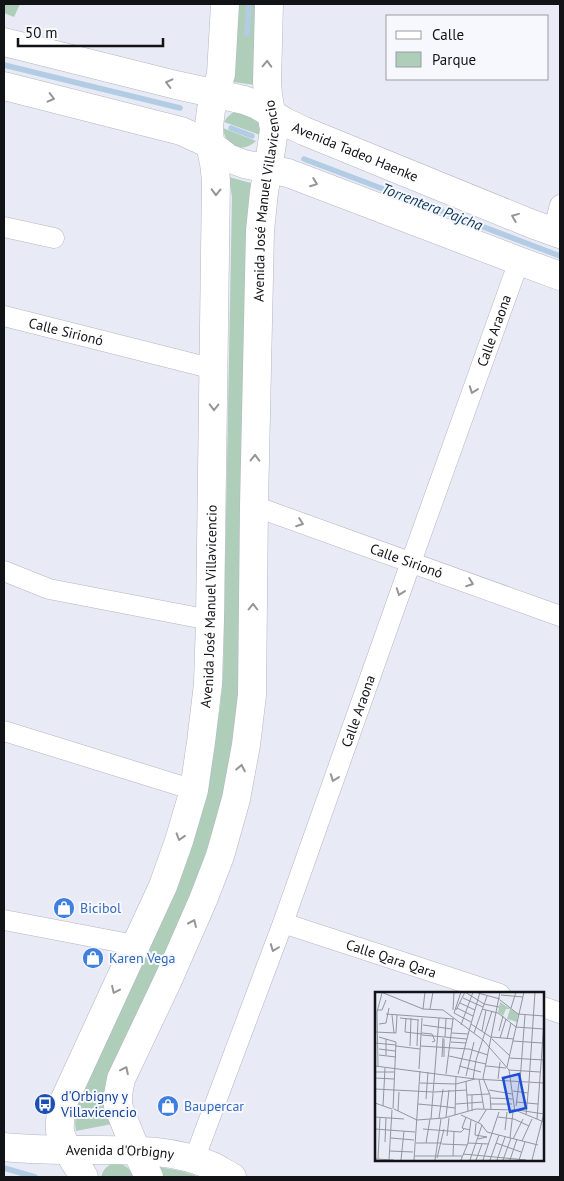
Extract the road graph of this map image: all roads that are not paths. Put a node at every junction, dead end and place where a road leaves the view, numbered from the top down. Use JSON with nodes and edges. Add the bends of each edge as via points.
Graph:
{"nodes":[{"id":1,"x":225,"y":4,"type":"edge"},
{"id":2,"x":269,"y":4,"type":"edge"},
{"id":3,"x":4,"y":42,"type":"edge"},
{"id":4,"x":4,"y":86,"type":"edge"},
{"id":5,"x":216,"y":94,"type":"junction"},
{"id":6,"x":270,"y":113,"type":"junction"},
{"id":7,"x":210,"y":144,"type":"junction"},
{"id":8,"x":268,"y":168,"type":"junction"},
{"id":9,"x":560,"y":205,"type":"edge"},
{"id":10,"x":4,"y":227,"type":"edge"},
{"id":11,"x":556,"y":233,"type":"edge"},
{"id":12,"x":54,"y":238,"type":"dead end"},
{"id":13,"x":519,"y":262,"type":"junction"},
{"id":14,"x":560,"y":276,"type":"edge"},
{"id":15,"x":4,"y":316,"type":"edge"},
{"id":16,"x":214,"y":369,"type":"junction"},
{"id":17,"x":254,"y":506,"type":"junction"},
{"id":18,"x":411,"y":562,"type":"junction"},
{"id":19,"x":4,"y":571,"type":"edge"},
{"id":20,"x":560,"y":616,"type":"edge"},
{"id":21,"x":210,"y":620,"type":"junction"},
{"id":22,"x":4,"y":731,"type":"edge"},
{"id":23,"x":194,"y":790,"type":"junction"},
{"id":24,"x":4,"y":920,"type":"edge"},
{"id":25,"x":283,"y":923,"type":"junction"},
{"id":26,"x":135,"y":946,"type":"junction"},
{"id":27,"x":494,"y":992,"type":"edge"},
{"id":28,"x":544,"y":1007,"type":"edge"},
{"id":29,"x":560,"y":1013,"type":"edge"},
{"id":30,"x":4,"y":1146,"type":"edge"},
{"id":31,"x":68,"y":1150,"type":"junction"},
{"id":32,"x":136,"y":1150,"type":"junction"},
{"id":33,"x":194,"y":1160,"type":"junction"},
{"id":34,"x":84,"y":1177,"type":"edge"},
{"id":35,"x":149,"y":1177,"type":"edge"},
{"id":36,"x":232,"y":1177,"type":"edge"}],
"edges":[{"from":1,"to":5,"type":"main road","name":"Avenida José Manuel Villavicencio","via":[[221,74]]},
{"from":6,"to":2,"type":"main road","name":"Avenida José Manuel Villavicencio","one_way":true,"via":[[267,82]]},
{"from":5,"to":3,"type":"main road","name":"Avenida Tadeo Haenke","one_way":true},
{"from":4,"to":7,"type":"main road","one_way":true,"via":[[173,129]]},
{"from":5,"to":6,"type":"main road","name":"Avenida Tadeo Haenke","via":[[244,100]]},
{"from":5,"to":7,"type":"main road","name":"Avenida José Manuel Villavicencio","via":[[209,126]]},
{"from":6,"to":8,"type":"main road","name":"Avenida José Manuel Villavicencio","via":[[274,129]]},
{"from":11,"to":6,"type":"main road","name":"Avenida Tadeo Haenke","one_way":true,"via":[[304,131]]},
{"from":7,"to":8,"type":"main road","via":[[228,158]]},
{"from":7,"to":16,"type":"main road","name":"Avenida José Manuel Villavicencio","one_way":true,"via":[[216,180]]},
{"from":8,"to":13,"type":"main road","one_way":true},
{"from":17,"to":8,"type":"main road","name":"Avenida José Manuel Villavicencio","one_way":true,"via":[[260,231]]},
{"from":9,"to":11,"type":"street"},
{"from":10,"to":12,"type":"street"},
{"from":13,"to":14,"type":"main road"},
{"from":13,"to":18,"type":"street","name":"Calle Araona","one_way":true},
{"from":15,"to":16,"type":"street","name":"Calle Sirionó"},
{"from":16,"to":21,"type":"main road","name":"Avenida José Manuel Villavicencio","one_way":true},
{"from":17,"to":18,"type":"street","name":"Calle Sirionó","one_way":true},
{"from":32,"to":17,"type":"main road","name":"Avenida José Manuel Villavicencio","one_way":true,"via":[[118,1106],[121,1079],[204,900],[236,800],[252,694]]},
{"from":18,"to":20,"type":"street","name":"Calle Sirionó","one_way":true},
{"from":18,"to":25,"type":"street","name":"Calle Araona","one_way":true},
{"from":19,"to":21,"type":"street","via":[[49,589]]},
{"from":21,"to":23,"type":"main road","name":"Avenida José Manuel Villavicencio","via":[[208,684]]},
{"from":22,"to":23,"type":"street"},
{"from":23,"to":26,"type":"main road","name":"Avenida José Manuel Villavicencio","one_way":true,"via":[[163,886]]},
{"from":24,"to":26,"type":"street"},
{"from":25,"to":27,"type":"street","name":"Calle Qara Qara"},
{"from":25,"to":33,"type":"street","name":"Calle Araona","one_way":true},
{"from":26,"to":31,"type":"main road","name":"Avenida José Manuel Villavicencio","one_way":true,"via":[[63,1103],[60,1132]]},
{"from":28,"to":29,"type":"street"},
{"from":30,"to":31,"type":"main road","name":"Avenida d'Orbigny"},
{"from":31,"to":32,"type":"main road","name":"Avenida d'Orbigny"},
{"from":31,"to":34,"type":"main road","name":"Avenida José Manuel Villavicencio"},
{"from":32,"to":33,"type":"main road","name":"Avenida d'Orbigny"},
{"from":32,"to":35,"type":"main road","name":"Avenida José Manuel Villavicencio"},
{"from":33,"to":36,"type":"main road","name":"Avenida d'Orbigny"}]}
